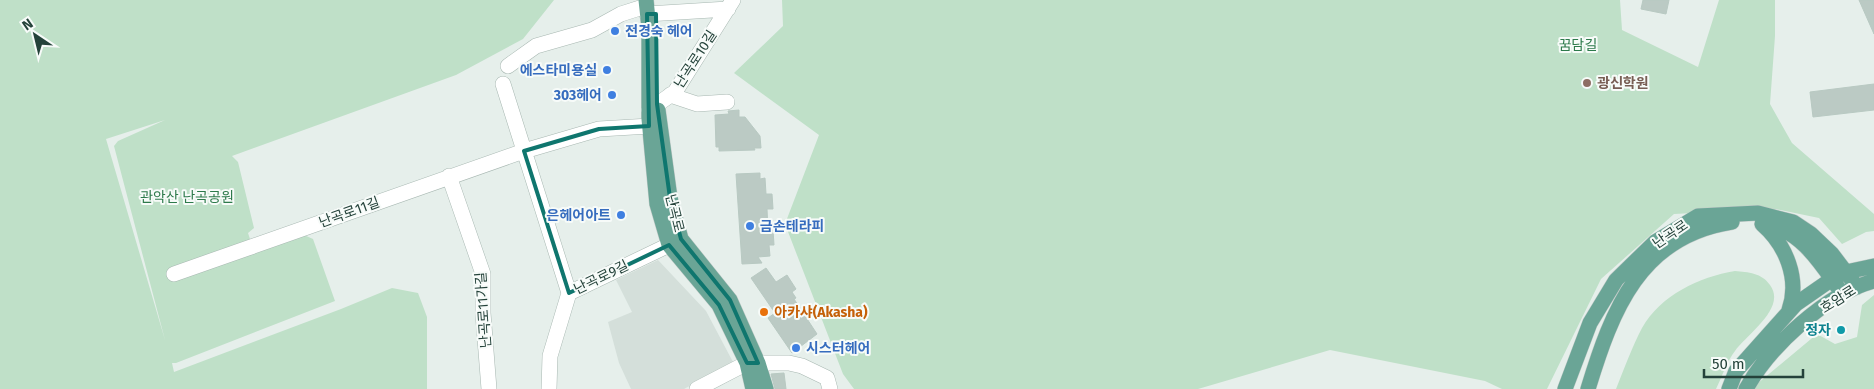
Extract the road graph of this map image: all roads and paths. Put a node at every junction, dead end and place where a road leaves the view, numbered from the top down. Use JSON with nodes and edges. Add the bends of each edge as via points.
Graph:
{"nodes":[{"id":1,"x":731,"y":4,"type":"edge"},
{"id":2,"x":650,"y":7,"type":"edge"},
{"id":3,"x":508,"y":66,"type":"dead end"},
{"id":4,"x":503,"y":84,"type":"dead end"},
{"id":5,"x":670,"y":95,"type":"junction"},
{"id":6,"x":727,"y":102,"type":"dead end"},
{"id":7,"x":652,"y":113,"type":"junction"},
{"id":8,"x":524,"y":151,"type":"junction"},
{"id":9,"x":449,"y":176,"type":"junction"},
{"id":10,"x":1759,"y":221,"type":"junction"},
{"id":11,"x":669,"y":245,"type":"junction"},
{"id":12,"x":1874,"y":266,"type":"edge"},
{"id":13,"x":1846,"y":272,"type":"junction"},
{"id":14,"x":174,"y":274,"type":"dead end"},
{"id":15,"x":1832,"y":278,"type":"junction"},
{"id":16,"x":1874,"y":282,"type":"edge"},
{"id":17,"x":1857,"y":287,"type":"junction"},
{"id":18,"x":569,"y":293,"type":"junction"},
{"id":19,"x":1842,"y":293,"type":"junction"},
{"id":20,"x":1789,"y":310,"type":"junction"},
{"id":21,"x":752,"y":363,"type":"junction"},
{"id":22,"x":489,"y":389,"type":"edge"},
{"id":23,"x":549,"y":389,"type":"edge"},
{"id":24,"x":697,"y":389,"type":"edge"},
{"id":25,"x":753,"y":389,"type":"edge"},
{"id":26,"x":766,"y":389,"type":"edge"},
{"id":27,"x":830,"y":389,"type":"edge"},
{"id":28,"x":1565,"y":389,"type":"edge"},
{"id":29,"x":1588,"y":389,"type":"edge"},
{"id":30,"x":1729,"y":389,"type":"edge"},
{"id":31,"x":1746,"y":389,"type":"edge"}],
"edges":[{"from":1,"to":2,"type":"street"},
{"from":1,"to":5,"type":"street","name":"난곡로10길"},
{"from":2,"to":3,"type":"street","via":[[620,14],[592,30],[536,46]]},
{"from":2,"to":7,"type":"main road","name":"난곡로"},
{"from":4,"to":8,"type":"street"},
{"from":5,"to":6,"type":"street","via":[[698,104]]},
{"from":5,"to":7,"type":"street","name":"난곡로10길"},
{"from":7,"to":8,"type":"street","name":"난곡로11길"},
{"from":7,"to":11,"type":"main road","name":"난곡로","via":[[657,204]]},
{"from":7,"to":21,"type":"main road","name":"난곡로","via":[[681,239],[730,300]]},
{"from":8,"to":9,"type":"street","name":"난곡로11길"},
{"from":8,"to":18,"type":"street"},
{"from":9,"to":14,"type":"street","name":"난곡로11길"},
{"from":9,"to":22,"type":"street","name":"난곡로11가길","via":[[483,274]]},
{"from":10,"to":15,"type":"main road","name":"난곡로","via":[[1788,232],[1801,241]]},
{"from":10,"to":20,"type":"main road","via":[[1776,237],[1789,263],[1793,278]]},
{"from":10,"to":29,"type":"main road","name":"난곡로","via":[[1736,221],[1700,229],[1657,254],[1629,286],[1615,313]]},
{"from":11,"to":18,"type":"street","name":"난곡로9길"},
{"from":11,"to":21,"type":"main road","name":"난곡로","via":[[719,305]]},
{"from":12,"to":13,"type":"main road"},
{"from":13,"to":15,"type":"main road"},
{"from":13,"to":17,"type":"main road","name":"난곡로"},
{"from":13,"to":28,"type":"main road","name":"난곡로","via":[[1812,234],[1793,222],[1758,213],[1698,216],[1656,242],[1616,280],[1590,323]]},
{"from":15,"to":19,"type":"main road","name":"난곡로"},
{"from":15,"to":20,"type":"main road"},
{"from":16,"to":17,"type":"main road","name":"호암로"},
{"from":17,"to":19,"type":"main road","name":"호암로"},
{"from":18,"to":23,"type":"street","name":"난곡로9길","via":[[550,356]]},
{"from":19,"to":31,"type":"main road","name":"호암로","via":[[1796,328],[1766,360]]},
{"from":20,"to":30,"type":"main road","via":[[1736,371]]},
{"from":21,"to":24,"type":"street"},
{"from":21,"to":25,"type":"main road","name":"난곡로"},
{"from":21,"to":26,"type":"main road","name":"난곡로"},
{"from":21,"to":27,"type":"street","via":[[802,366],[827,378]]}]}
